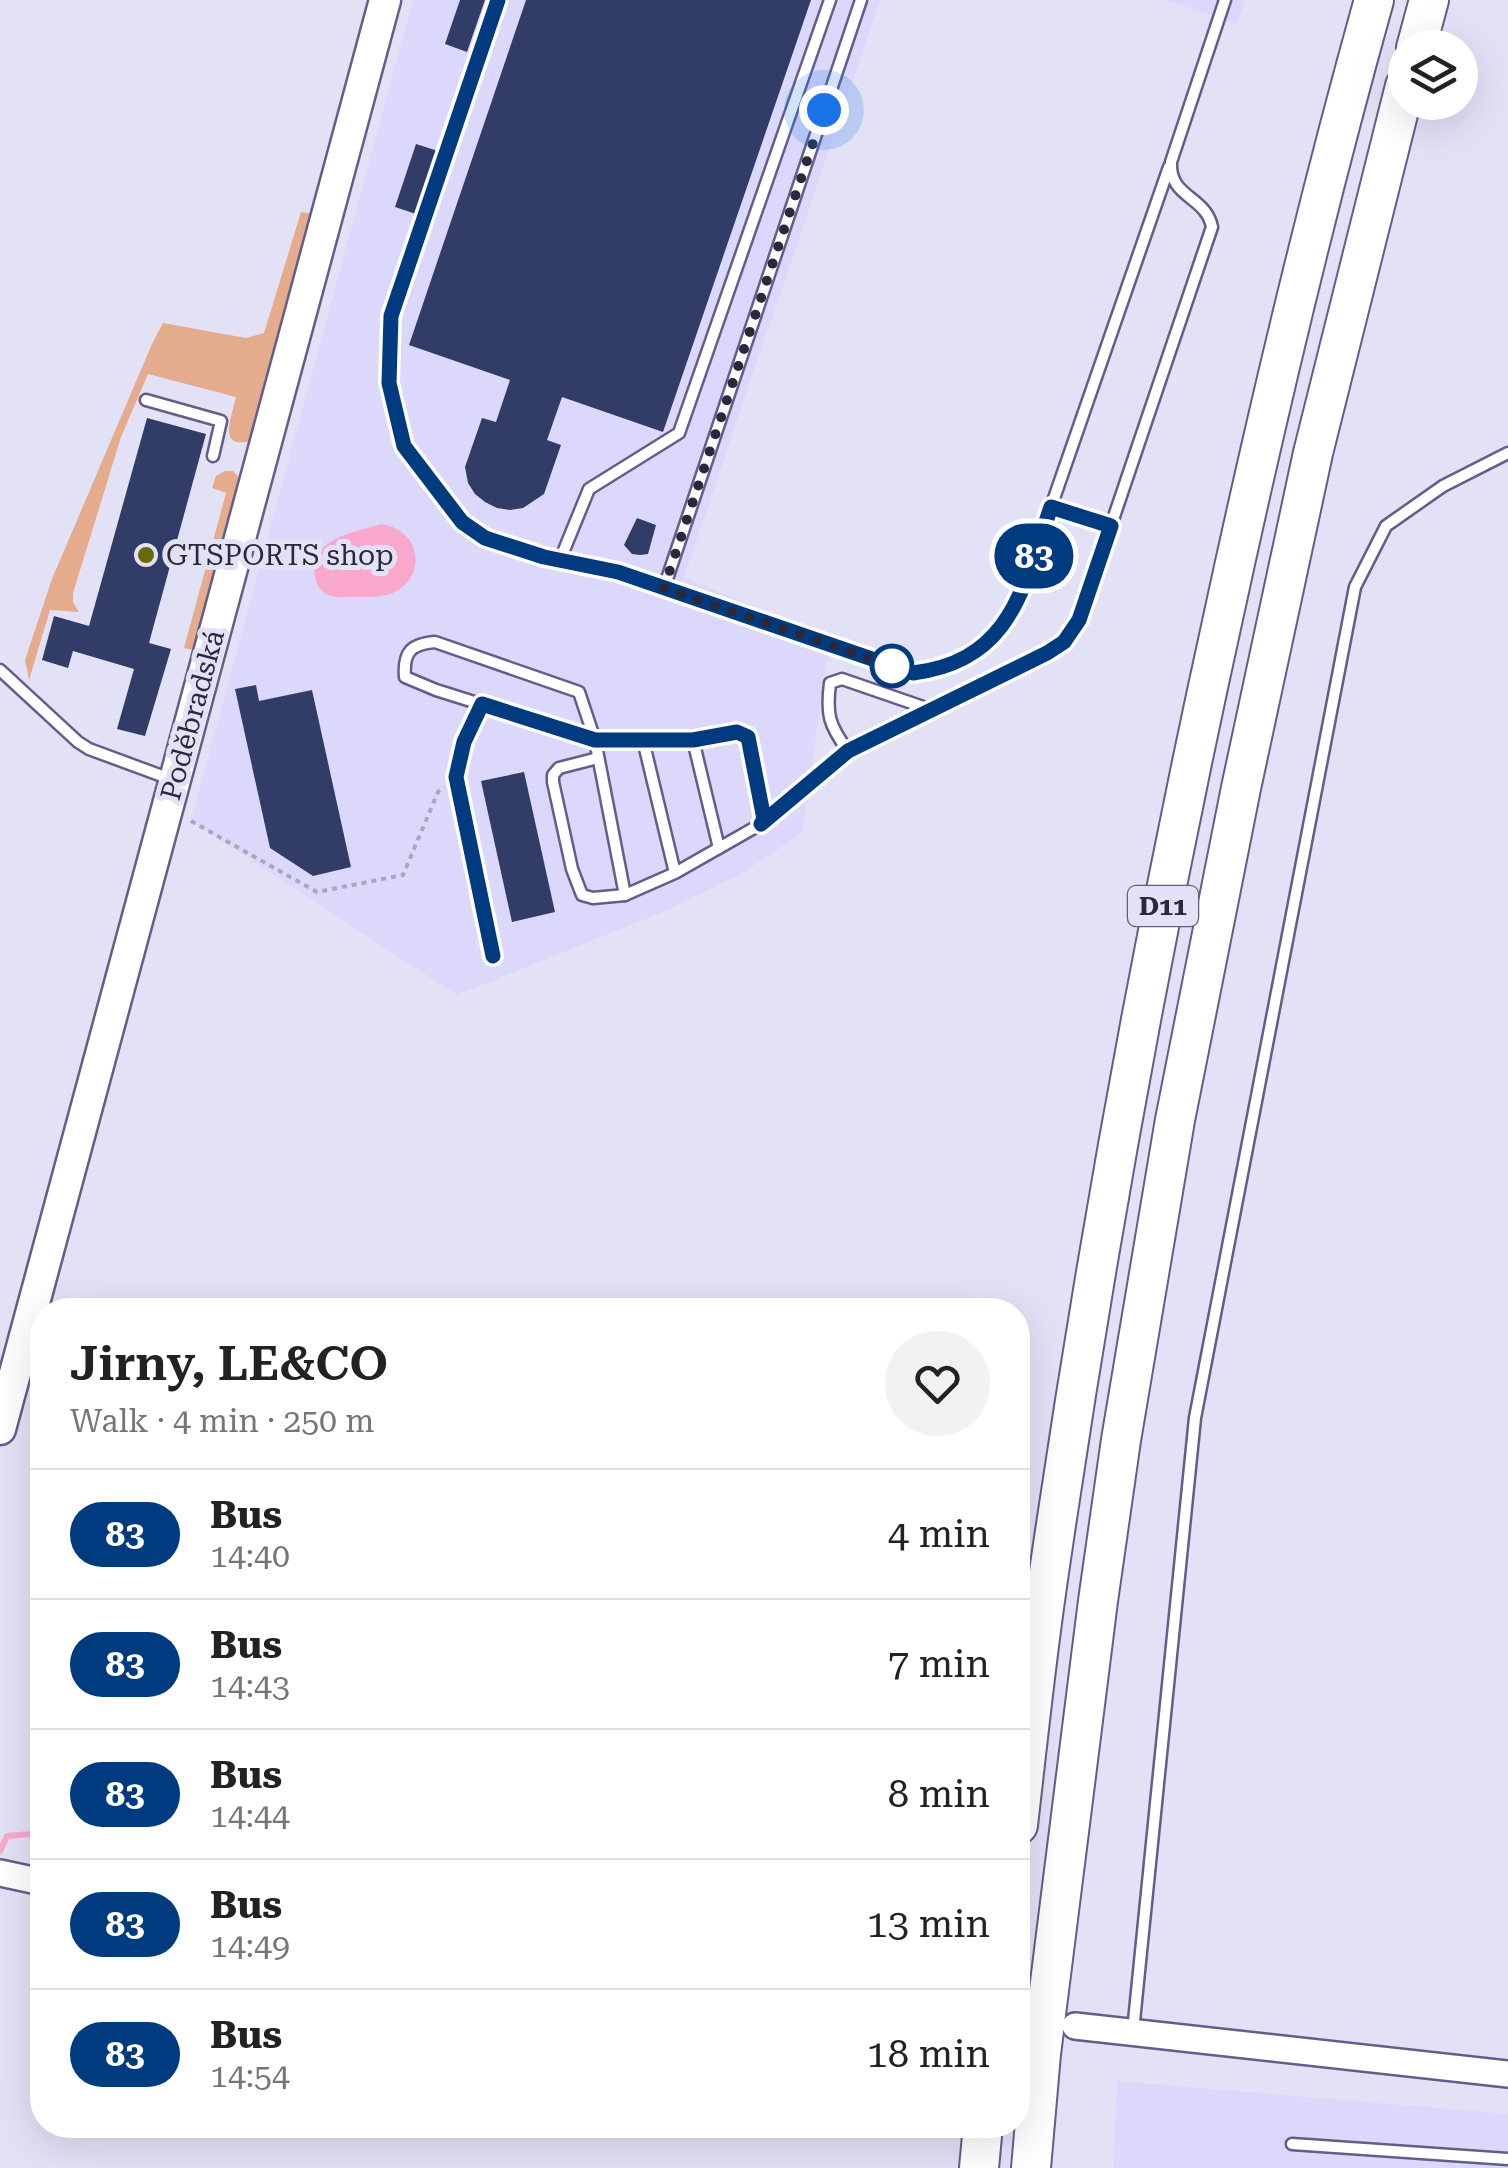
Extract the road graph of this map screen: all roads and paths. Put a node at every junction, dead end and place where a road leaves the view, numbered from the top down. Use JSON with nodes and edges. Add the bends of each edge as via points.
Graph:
{"nodes":[{"id":1,"x":384,"y":0,"type":"edge"},
{"id":2,"x":498,"y":0,"type":"edge"},
{"id":3,"x":830,"y":0,"type":"edge"},
{"id":4,"x":860,"y":0,"type":"edge"},
{"id":5,"x":1230,"y":0,"type":"edge"},
{"id":6,"x":1374,"y":0,"type":"edge"},
{"id":7,"x":1428,"y":0,"type":"edge"},
{"id":8,"x":1420,"y":30,"type":"edge"},
{"id":9,"x":1396,"y":120,"type":"edge"},
{"id":10,"x":1171,"y":162,"type":"junction"},
{"id":11,"x":146,"y":400,"type":"dead end"},
{"id":12,"x":1508,"y":454,"type":"edge"},
{"id":13,"x":213,"y":456,"type":"dead end"},
{"id":14,"x":1051,"y":507,"type":"junction"},
{"id":15,"x":1111,"y":526,"type":"junction"},
{"id":16,"x":560,"y":560,"type":"junction"},
{"id":17,"x":664,"y":588,"type":"junction"},
{"id":18,"x":0,"y":670,"type":"edge"},
{"id":19,"x":482,"y":704,"type":"junction"},
{"id":20,"x":933,"y":710,"type":"junction"},
{"id":21,"x":595,"y":740,"type":"junction"},
{"id":22,"x":643,"y":740,"type":"junction"},
{"id":23,"x":693,"y":740,"type":"junction"},
{"id":24,"x":848,"y":751,"type":"junction"},
{"id":25,"x":598,"y":758,"type":"junction"},
{"id":26,"x":456,"y":777,"type":"junction"},
{"id":27,"x":175,"y":780,"type":"junction"},
{"id":28,"x":761,"y":824,"type":"junction"},
{"id":29,"x":719,"y":848,"type":"junction"},
{"id":30,"x":675,"y":873,"type":"junction"},
{"id":31,"x":625,"y":895,"type":"junction"},
{"id":32,"x":493,"y":956,"type":"dead end"},
{"id":33,"x":36,"y":1298,"type":"edge"},
{"id":34,"x":30,"y":1319,"type":"edge"},
{"id":35,"x":0,"y":1430,"type":"edge"},
{"id":36,"x":1030,"y":1723,"type":"edge"},
{"id":37,"x":0,"y":1873,"type":"edge"},
{"id":38,"x":30,"y":1879,"type":"edge"},
{"id":39,"x":1075,"y":2026,"type":"dead end"},
{"id":40,"x":1132,"y":2032,"type":"junction"},
{"id":41,"x":1508,"y":2074,"type":"edge"},
{"id":42,"x":982,"y":2138,"type":"edge"},
{"id":43,"x":1292,"y":2144,"type":"dead end"},
{"id":44,"x":1508,"y":2159,"type":"edge"},
{"id":45,"x":979,"y":2168,"type":"edge"},
{"id":46,"x":1031,"y":2168,"type":"edge"}],
"edges":[{"from":1,"to":27,"type":"main road","name":"Poděbradská"},
{"from":2,"to":16,"type":"lane","via":[[391,316],[389,383],[404,446],[462,522],[485,538]]},
{"from":3,"to":16,"type":"lane","via":[[679,433],[589,489]]},
{"from":4,"to":17,"type":"lane"},
{"from":5,"to":10,"type":"lane"},
{"from":6,"to":36,"type":"highway","number":"D11","via":[[1262,438],[1174,847],[1123,1109]]},
{"from":7,"to":8,"type":"highway"},
{"from":9,"to":46,"type":"highway","number":"D11","via":[[1305,489],[1175,1120],[1098,1601]]},
{"from":10,"to":14,"type":"lane"},
{"from":10,"to":15,"type":"lane","via":[[1174,185],[1208,213],[1212,227]]},
{"from":11,"to":13,"type":"lane","via":[[221,421]]},
{"from":12,"to":40,"type":"lane","via":[[1443,486],[1386,526],[1355,587],[1195,1418]]},
{"from":14,"to":15,"type":"lane"},
{"from":14,"to":17,"type":"lane","via":[[1018,602],[1002,627],[982,648],[936,670],[913,673]]},
{"from":15,"to":20,"type":"lane","via":[[1079,620],[1064,642]]},
{"from":16,"to":17,"type":"lane"},
{"from":18,"to":27,"type":"lane","via":[[78,742]]},
{"from":19,"to":21,"type":"lane"},
{"from":19,"to":21,"type":"lane","via":[[405,677],[409,652],[435,642],[579,692]]},
{"from":19,"to":26,"type":"lane"},
{"from":20,"to":24,"type":"lane"},
{"from":20,"to":24,"type":"lane","via":[[842,679],[830,684],[832,730]]},
{"from":21,"to":22,"type":"lane"},
{"from":21,"to":25,"type":"lane"},
{"from":22,"to":23,"type":"lane"},
{"from":22,"to":30,"type":"lane"},
{"from":23,"to":28,"type":"lane","via":[[737,732],[748,737]]},
{"from":23,"to":29,"type":"lane"},
{"from":24,"to":28,"type":"lane"},
{"from":25,"to":31,"type":"lane"},
{"from":25,"to":31,"type":"lane","via":[[559,768],[553,782],[582,895]]},
{"from":26,"to":27,"type":"path","via":[[438,792],[403,874],[317,892],[191,821]]},
{"from":26,"to":32,"type":"lane"},
{"from":27,"to":33,"type":"main road","name":"Poděbradská"},
{"from":28,"to":29,"type":"lane"},
{"from":29,"to":30,"type":"lane"},
{"from":30,"to":31,"type":"lane"},
{"from":34,"to":35,"type":"main road","name":"Poděbradská"},
{"from":37,"to":38,"type":"street"},
{"from":39,"to":40,"type":"street"},
{"from":40,"to":41,"type":"street"},
{"from":42,"to":45,"type":"highway"},
{"from":43,"to":44,"type":"lane"}]}
